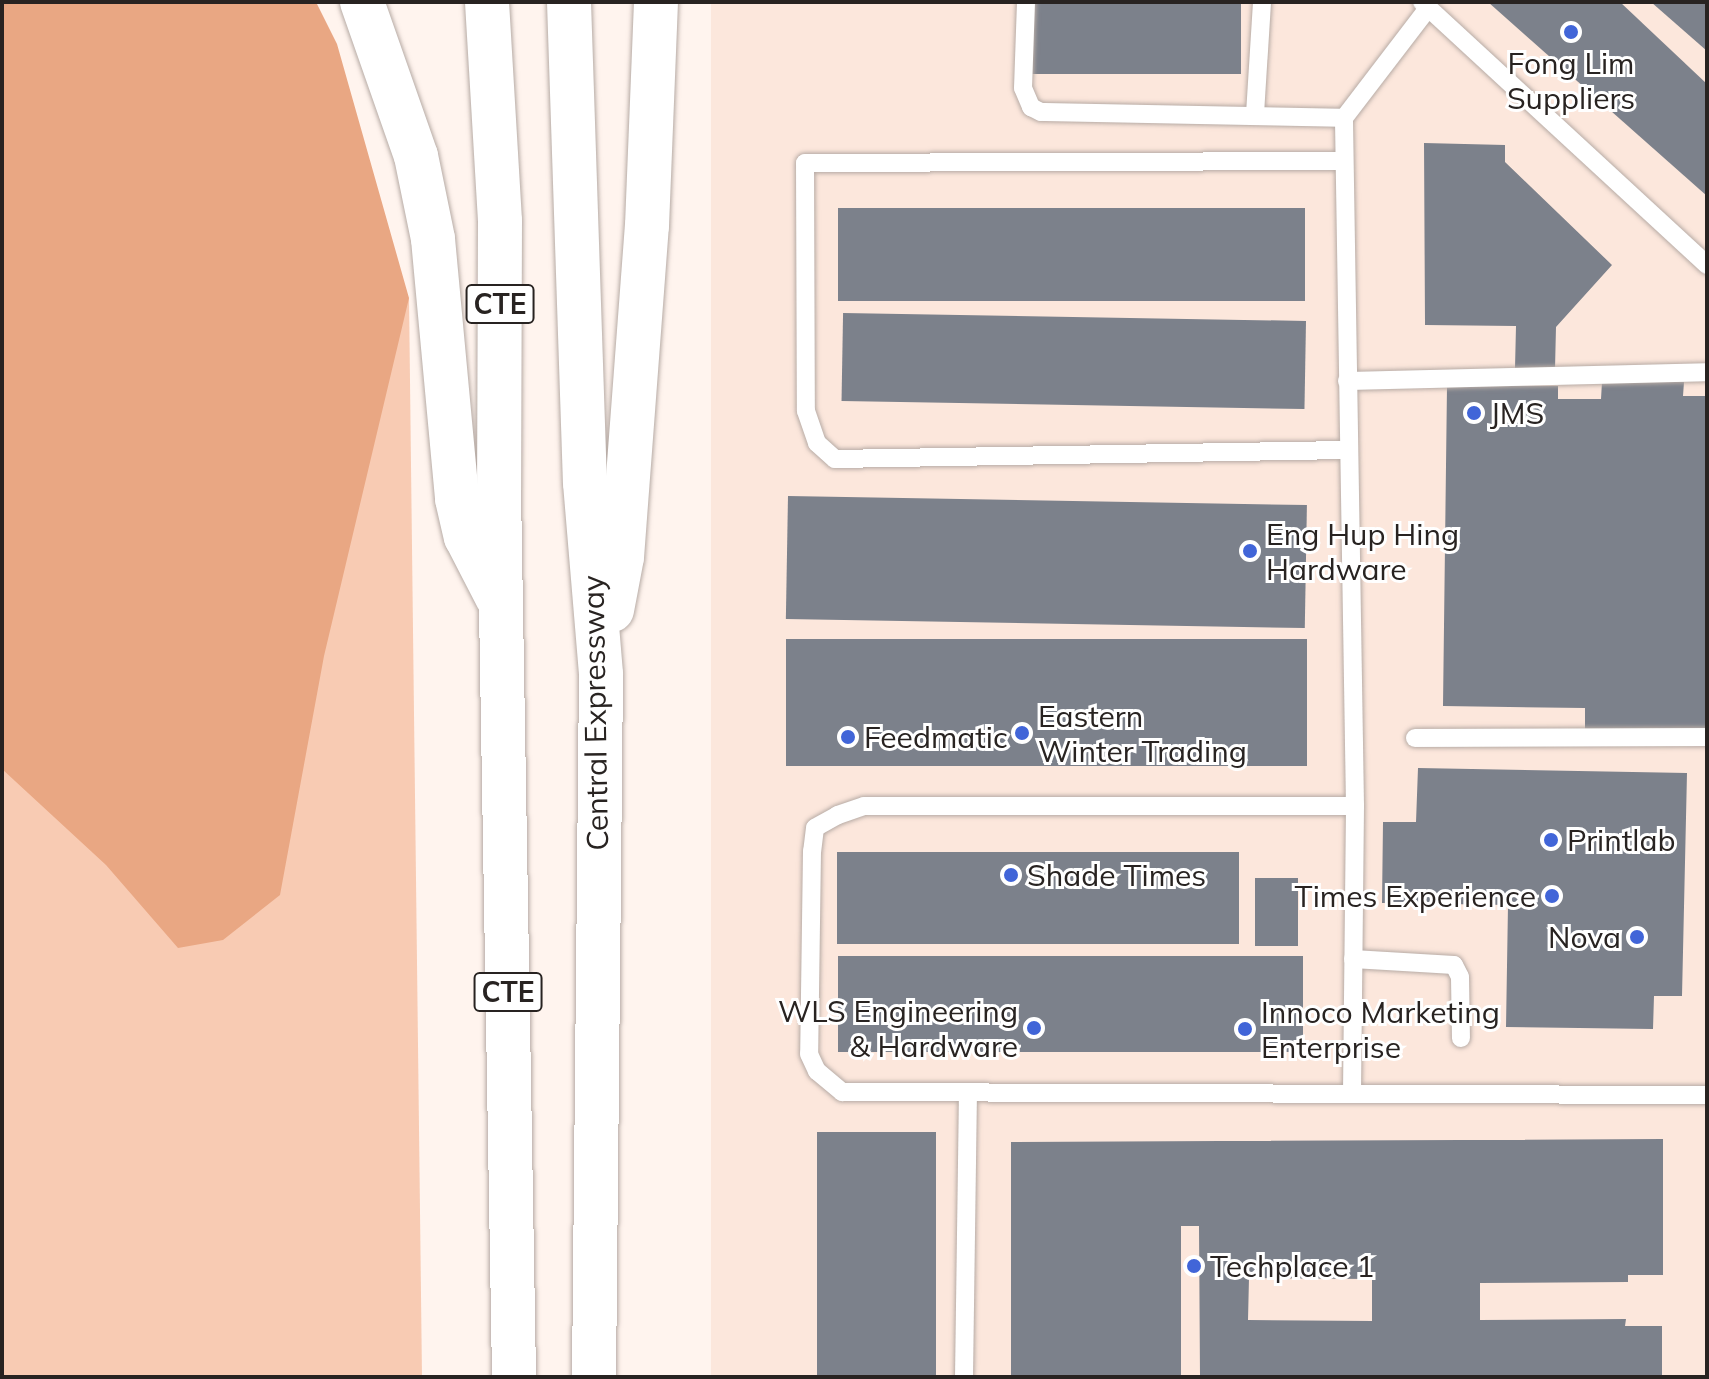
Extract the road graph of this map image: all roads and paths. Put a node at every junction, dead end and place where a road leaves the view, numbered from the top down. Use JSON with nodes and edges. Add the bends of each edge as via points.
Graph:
{"nodes":[{"id":1,"x":362,"y":2,"type":"edge"},
{"id":2,"x":487,"y":2,"type":"edge"},
{"id":3,"x":569,"y":2,"type":"edge"},
{"id":4,"x":656,"y":2,"type":"edge"},
{"id":5,"x":1026,"y":2,"type":"edge"},
{"id":6,"x":1262,"y":2,"type":"edge"},
{"id":7,"x":1425,"y":5,"type":"edge"},
{"id":8,"x":1255,"y":114,"type":"junction"},
{"id":9,"x":1344,"y":118,"type":"junction"},
{"id":10,"x":1343,"y":161,"type":"junction"},
{"id":11,"x":1707,"y":265,"type":"edge"},
{"id":12,"x":1707,"y":372,"type":"edge"},
{"id":13,"x":1347,"y":381,"type":"junction"},
{"id":14,"x":1347,"y":450,"type":"junction"},
{"id":15,"x":502,"y":606,"type":"junction"},
{"id":16,"x":601,"y":674,"type":"junction"},
{"id":17,"x":1707,"y":737,"type":"edge"},
{"id":18,"x":1415,"y":738,"type":"dead end"},
{"id":19,"x":1355,"y":806,"type":"junction"},
{"id":20,"x":1353,"y":959,"type":"junction"},
{"id":21,"x":1461,"y":1038,"type":"dead end"},
{"id":22,"x":968,"y":1092,"type":"junction"},
{"id":23,"x":1352,"y":1093,"type":"junction"},
{"id":24,"x":1707,"y":1095,"type":"edge"},
{"id":25,"x":514,"y":1377,"type":"edge"},
{"id":26,"x":594,"y":1377,"type":"edge"},
{"id":27,"x":964,"y":1377,"type":"edge"}],
"edges":[{"from":1,"to":15,"type":"highway","via":[[416,156],[433,239],[457,499],[466,537]]},
{"from":2,"to":15,"type":"highway","number":"CTE","via":[[500,221]]},
{"from":3,"to":16,"type":"highway","name":"Central Expressway","number":"CTE","via":[[585,483]]},
{"from":4,"to":16,"type":"highway","via":[[647,226],[622,557]]},
{"from":5,"to":8,"type":"lane","via":[[1023,88],[1031,107],[1041,112]]},
{"from":6,"to":8,"type":"lane"},
{"from":7,"to":9,"type":"lane"},
{"from":7,"to":11,"type":"lane"},
{"from":8,"to":9,"type":"lane"},
{"from":9,"to":10,"type":"lane"},
{"from":10,"to":13,"type":"lane"},
{"from":10,"to":14,"type":"lane","via":[[805,163],[806,411],[817,443],[835,459]]},
{"from":12,"to":13,"type":"lane"},
{"from":13,"to":14,"type":"lane"},
{"from":14,"to":19,"type":"lane"},
{"from":15,"to":25,"type":"highway","number":"CTE"},
{"from":16,"to":26,"type":"highway","name":"Central Expressway","number":"CTE"},
{"from":17,"to":18,"type":"lane"},
{"from":19,"to":20,"type":"lane"},
{"from":19,"to":22,"type":"lane","via":[[864,806],[815,828],[809,1054],[817,1071],[842,1092]]},
{"from":20,"to":21,"type":"lane","via":[[1454,965],[1460,977]]},
{"from":20,"to":23,"type":"lane"},
{"from":22,"to":23,"type":"lane"},
{"from":22,"to":27,"type":"lane"},
{"from":23,"to":24,"type":"lane"}]}
